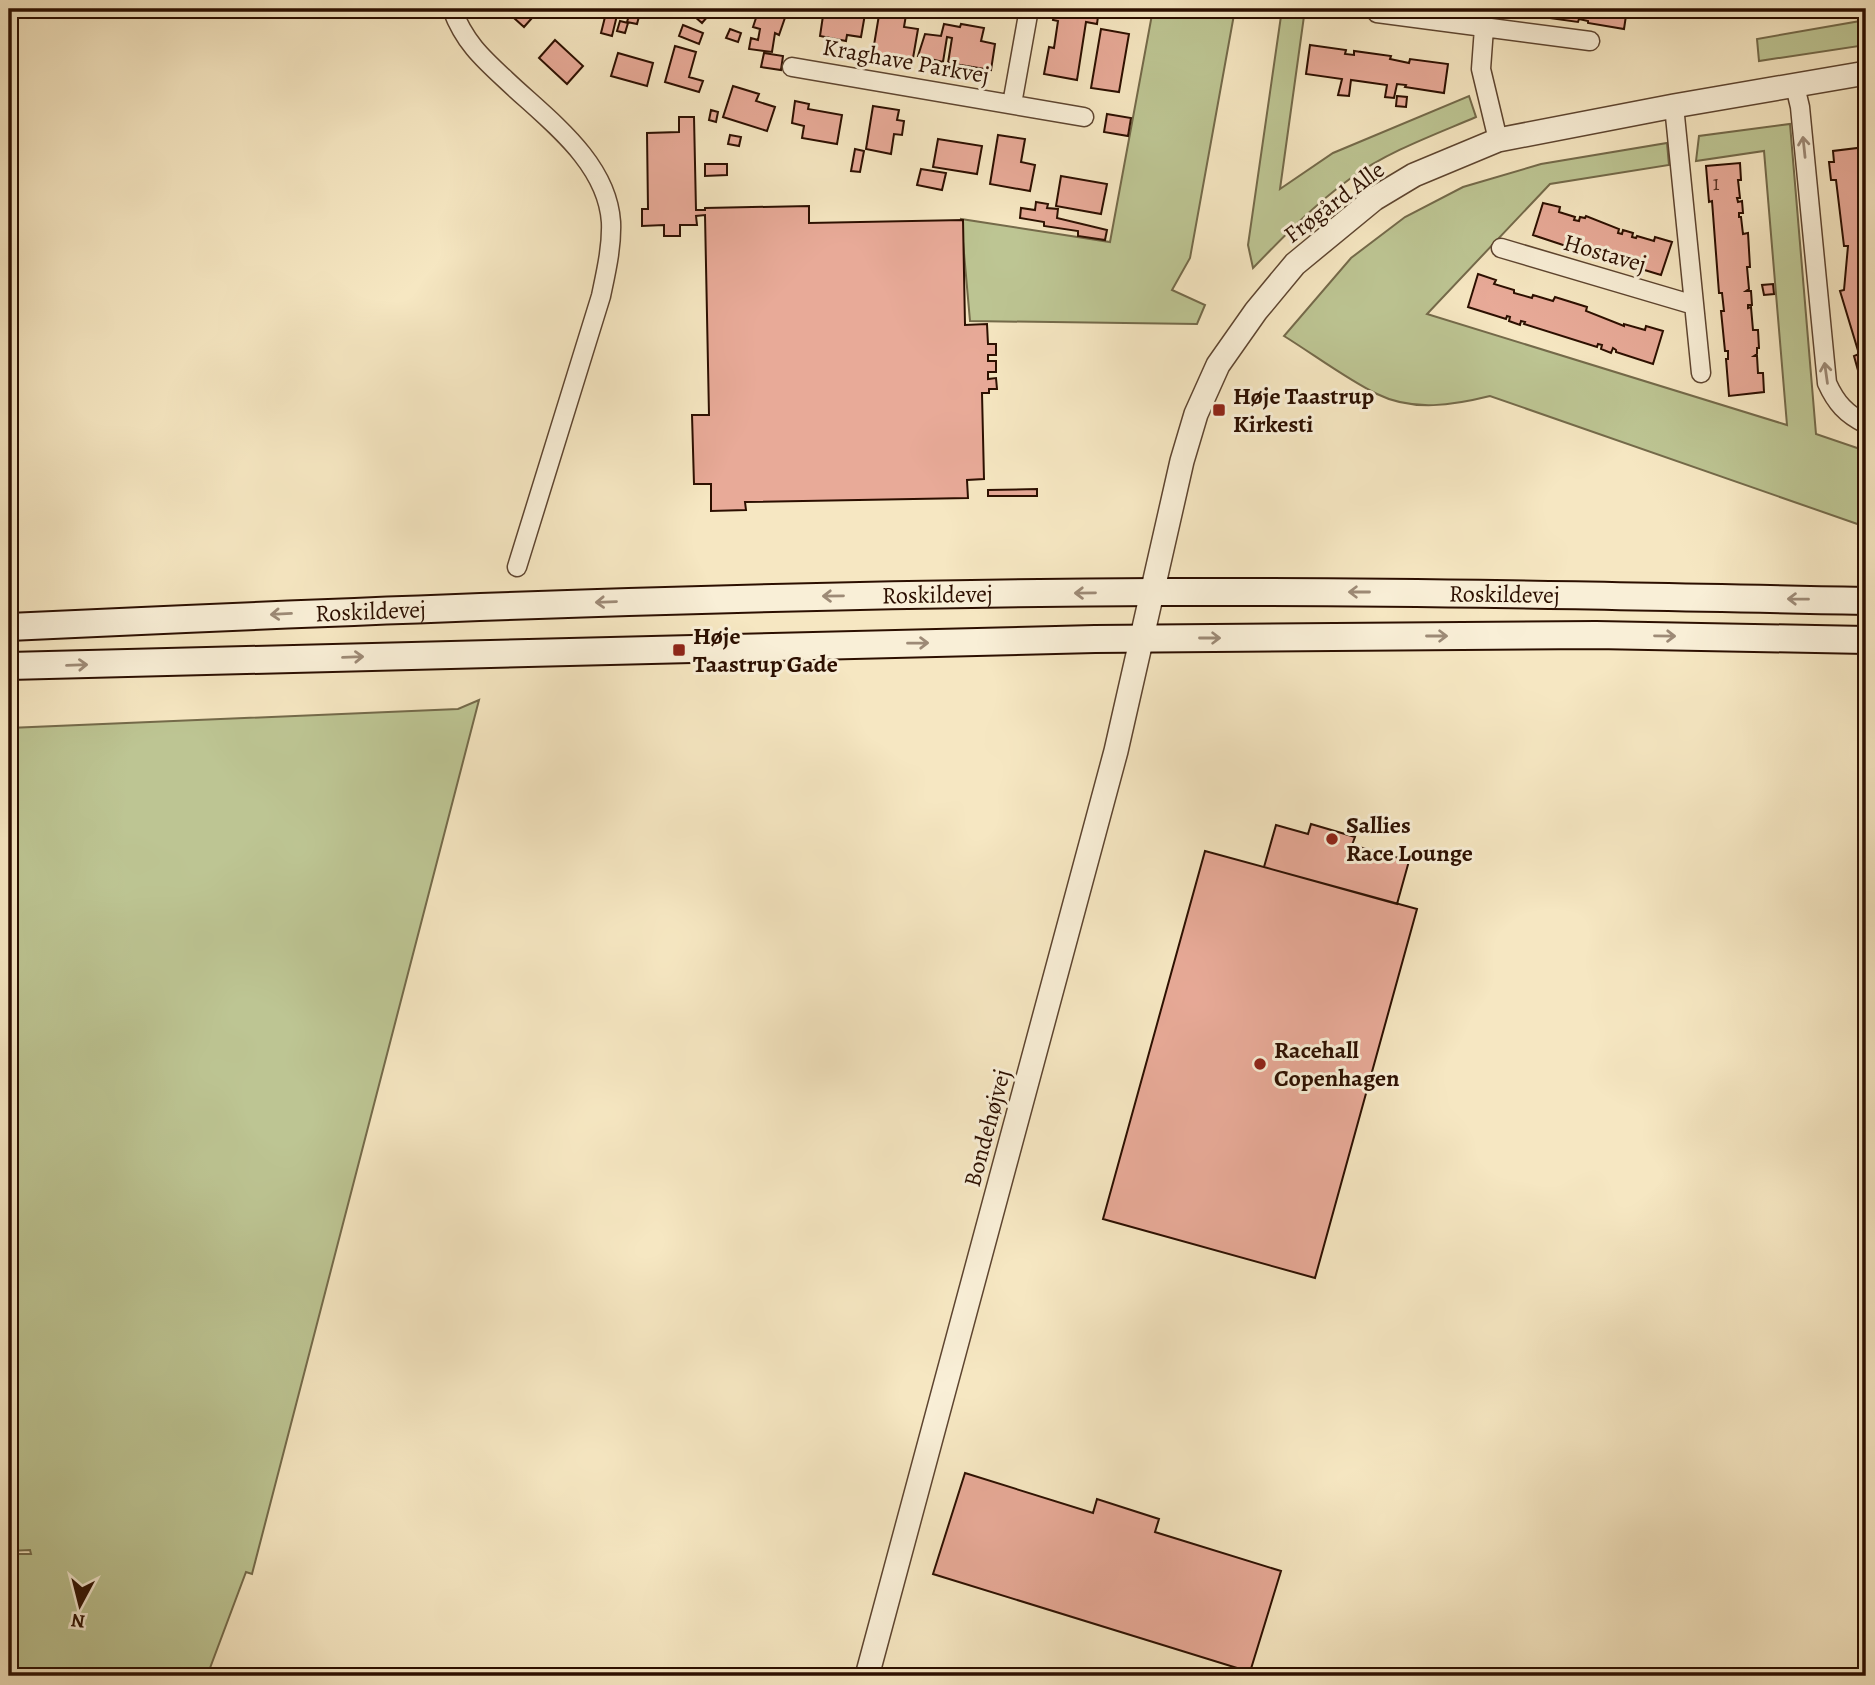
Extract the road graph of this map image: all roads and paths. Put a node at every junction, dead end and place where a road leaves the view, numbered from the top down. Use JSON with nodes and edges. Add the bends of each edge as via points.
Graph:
{"nodes":[{"id":1,"x":452,"y":9,"type":"edge"},
{"id":2,"x":1029,"y":9,"type":"edge"},
{"id":3,"x":1378,"y":9,"type":"edge"},
{"id":4,"x":1484,"y":28,"type":"junction"},
{"id":5,"x":1590,"y":41,"type":"dead end"},
{"id":6,"x":792,"y":67,"type":"dead end"},
{"id":7,"x":1866,"y":74,"type":"edge"},
{"id":8,"x":1795,"y":86,"type":"junction"},
{"id":9,"x":1012,"y":104,"type":"junction"},
{"id":10,"x":1674,"y":106,"type":"junction"},
{"id":11,"x":1084,"y":117,"type":"dead end"},
{"id":12,"x":1498,"y":140,"type":"junction"},
{"id":13,"x":1501,"y":248,"type":"dead end"},
{"id":14,"x":1694,"y":305,"type":"junction"},
{"id":15,"x":1701,"y":373,"type":"dead end"},
{"id":16,"x":1866,"y":424,"type":"edge"},
{"id":17,"x":517,"y":567,"type":"dead end"},
{"id":18,"x":1154,"y":592,"type":"junction"},
{"id":19,"x":1866,"y":601,"type":"edge"},
{"id":20,"x":9,"y":627,"type":"edge"},
{"id":21,"x":1142,"y":639,"type":"junction"},
{"id":22,"x":1866,"y":640,"type":"edge"},
{"id":23,"x":9,"y":666,"type":"edge"},
{"id":24,"x":867,"y":1676,"type":"edge"}],
"edges":[{"from":1,"to":17,"type":"street","via":[[473,50],[561,131],[593,168],[605,191],[611,222],[601,296]]},
{"from":2,"to":9,"type":"street","name":"Kraghave Parkvej"},
{"from":3,"to":4,"type":"street","via":[[1377,13]]},
{"from":4,"to":5,"type":"street"},
{"from":4,"to":12,"type":"street","via":[[1481,69]]},
{"from":6,"to":9,"type":"street","name":"Kraghave Parkvej"},
{"from":7,"to":8,"type":"street","name":"Frøgård Alle"},
{"from":8,"to":10,"type":"street","name":"Frøgård Alle"},
{"from":16,"to":8,"type":"street","one_way":true,"via":[[1835,401],[1827,383]]},
{"from":9,"to":11,"type":"street","name":"Kraghave Parkvej"},
{"from":10,"to":12,"type":"street","name":"Frøgård Alle"},
{"from":10,"to":14,"type":"street"},
{"from":12,"to":18,"type":"street","name":"Frøgård Alle","via":[[1414,176],[1374,199],[1295,264],[1256,311],[1218,365],[1196,414]]},
{"from":13,"to":14,"type":"street","name":"Hostavej"},
{"from":14,"to":15,"type":"street"},
{"from":19,"to":18,"type":"main road","name":"Roskildevej","one_way":true},
{"from":18,"to":20,"type":"main road","name":"Roskildevej","one_way":true,"via":[[452,607]]},
{"from":18,"to":21,"type":"street","name":"Bondehøjvej"},
{"from":21,"to":22,"type":"main road","name":"Roskildevej","one_way":true,"via":[[1596,635]]},
{"from":23,"to":21,"type":"main road","name":"Roskildevej","one_way":true},
{"from":21,"to":24,"type":"street","name":"Bondehøjvej","via":[[1113,763]]}]}
